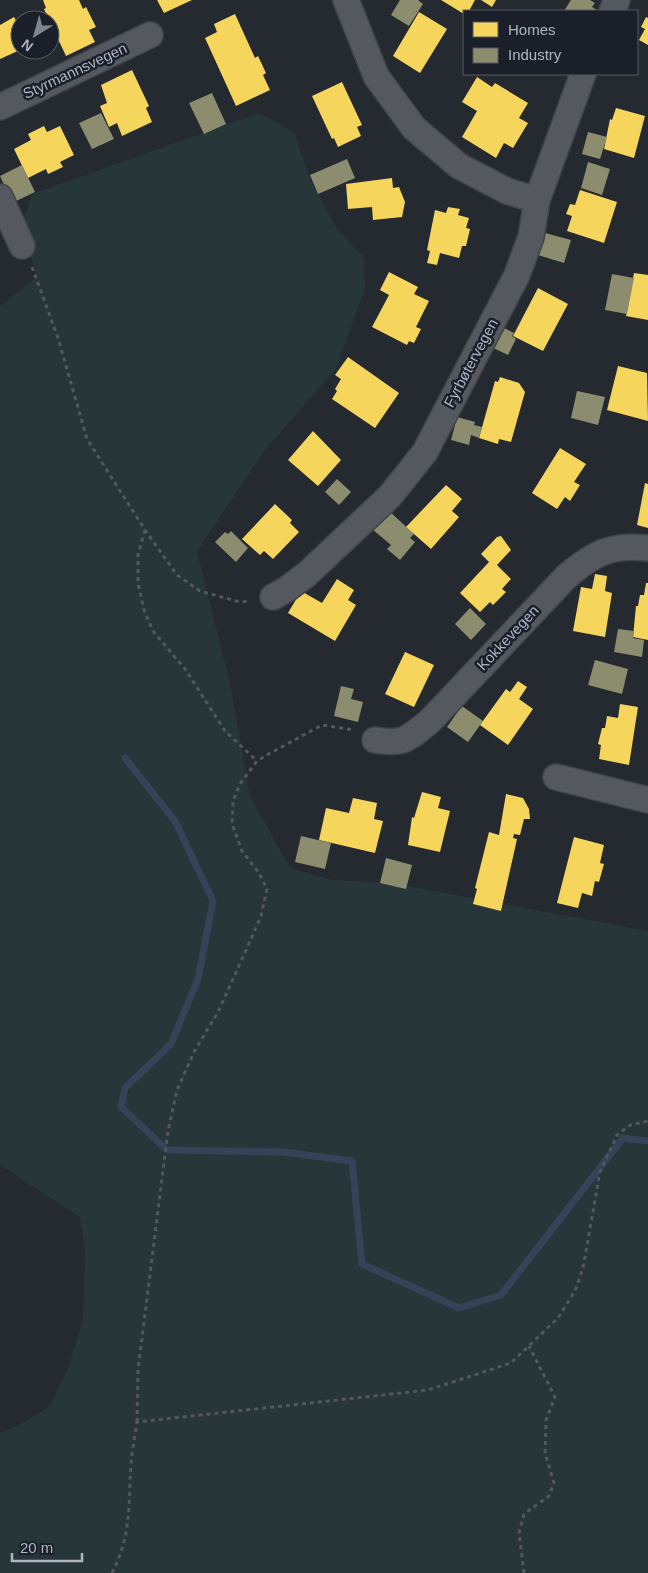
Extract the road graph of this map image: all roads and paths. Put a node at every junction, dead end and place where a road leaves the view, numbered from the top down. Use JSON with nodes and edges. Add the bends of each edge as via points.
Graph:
{"nodes":[{"id":1,"x":354,"y":4,"type":"edge"},
{"id":2,"x":150,"y":35,"type":"dead end"},
{"id":3,"x":583,"y":75,"type":"edge"},
{"id":4,"x":0,"y":107,"type":"edge"},
{"id":5,"x":0,"y":197,"type":"edge"},
{"id":6,"x":537,"y":200,"type":"junction"},
{"id":7,"x":22,"y":246,"type":"joint"},
{"id":8,"x":145,"y":530,"type":"junction"},
{"id":9,"x":648,"y":548,"type":"edge"},
{"id":10,"x":273,"y":597,"type":"joint"},
{"id":11,"x":375,"y":740,"type":"joint"},
{"id":12,"x":257,"y":761,"type":"junction"},
{"id":13,"x":556,"y":777,"type":"dead end"},
{"id":14,"x":648,"y":800,"type":"edge"},
{"id":15,"x":648,"y":1121,"type":"edge"},
{"id":16,"x":529,"y":1346,"type":"junction"},
{"id":17,"x":137,"y":1422,"type":"junction"},
{"id":18,"x":112,"y":1573,"type":"edge"},
{"id":19,"x":524,"y":1573,"type":"edge"}],
"edges":[{"from":1,"to":6,"type":"street","via":[[376,76],[414,128],[459,166],[507,191]]},
{"from":2,"to":4,"type":"street","name":"Styrmannsvegen"},
{"from":3,"to":6,"type":"street","name":"Fyrbøtervegen"},
{"from":5,"to":7,"type":"street"},
{"from":6,"to":10,"type":"street","name":"Fyrbøtervegen","via":[[531,237],[517,275],[425,452],[390,496],[307,574]]},
{"from":7,"to":8,"type":"path","via":[[58,338],[87,439]]},
{"from":8,"to":10,"type":"path","via":[[177,575],[200,592],[236,601],[253,602]]},
{"from":8,"to":12,"type":"path","via":[[138,556],[138,583],[153,631],[185,669],[225,731]]},
{"from":9,"to":11,"type":"street","name":"Kokkevegen","via":[[629,546],[606,550],[587,559],[566,576],[429,722],[410,737],[395,743]]},
{"from":11,"to":12,"type":"path","via":[[355,731],[322,725]]},
{"from":12,"to":17,"type":"path","via":[[240,784],[234,801],[232,824],[242,851],[259,873],[266,889],[261,916],[244,957],[177,1090],[168,1131],[138,1370]]},
{"from":13,"to":14,"type":"street"},
{"from":15,"to":16,"type":"path","via":[[630,1125],[617,1135],[600,1172],[583,1268],[575,1291],[558,1318]]},
{"from":16,"to":17,"type":"path","via":[[511,1363],[428,1390]]},
{"from":16,"to":19,"type":"path","via":[[555,1397],[546,1420],[545,1453],[554,1483],[549,1496],[524,1514],[519,1533]]},
{"from":17,"to":18,"type":"path","via":[[131,1463],[129,1524],[122,1553]]}]}
